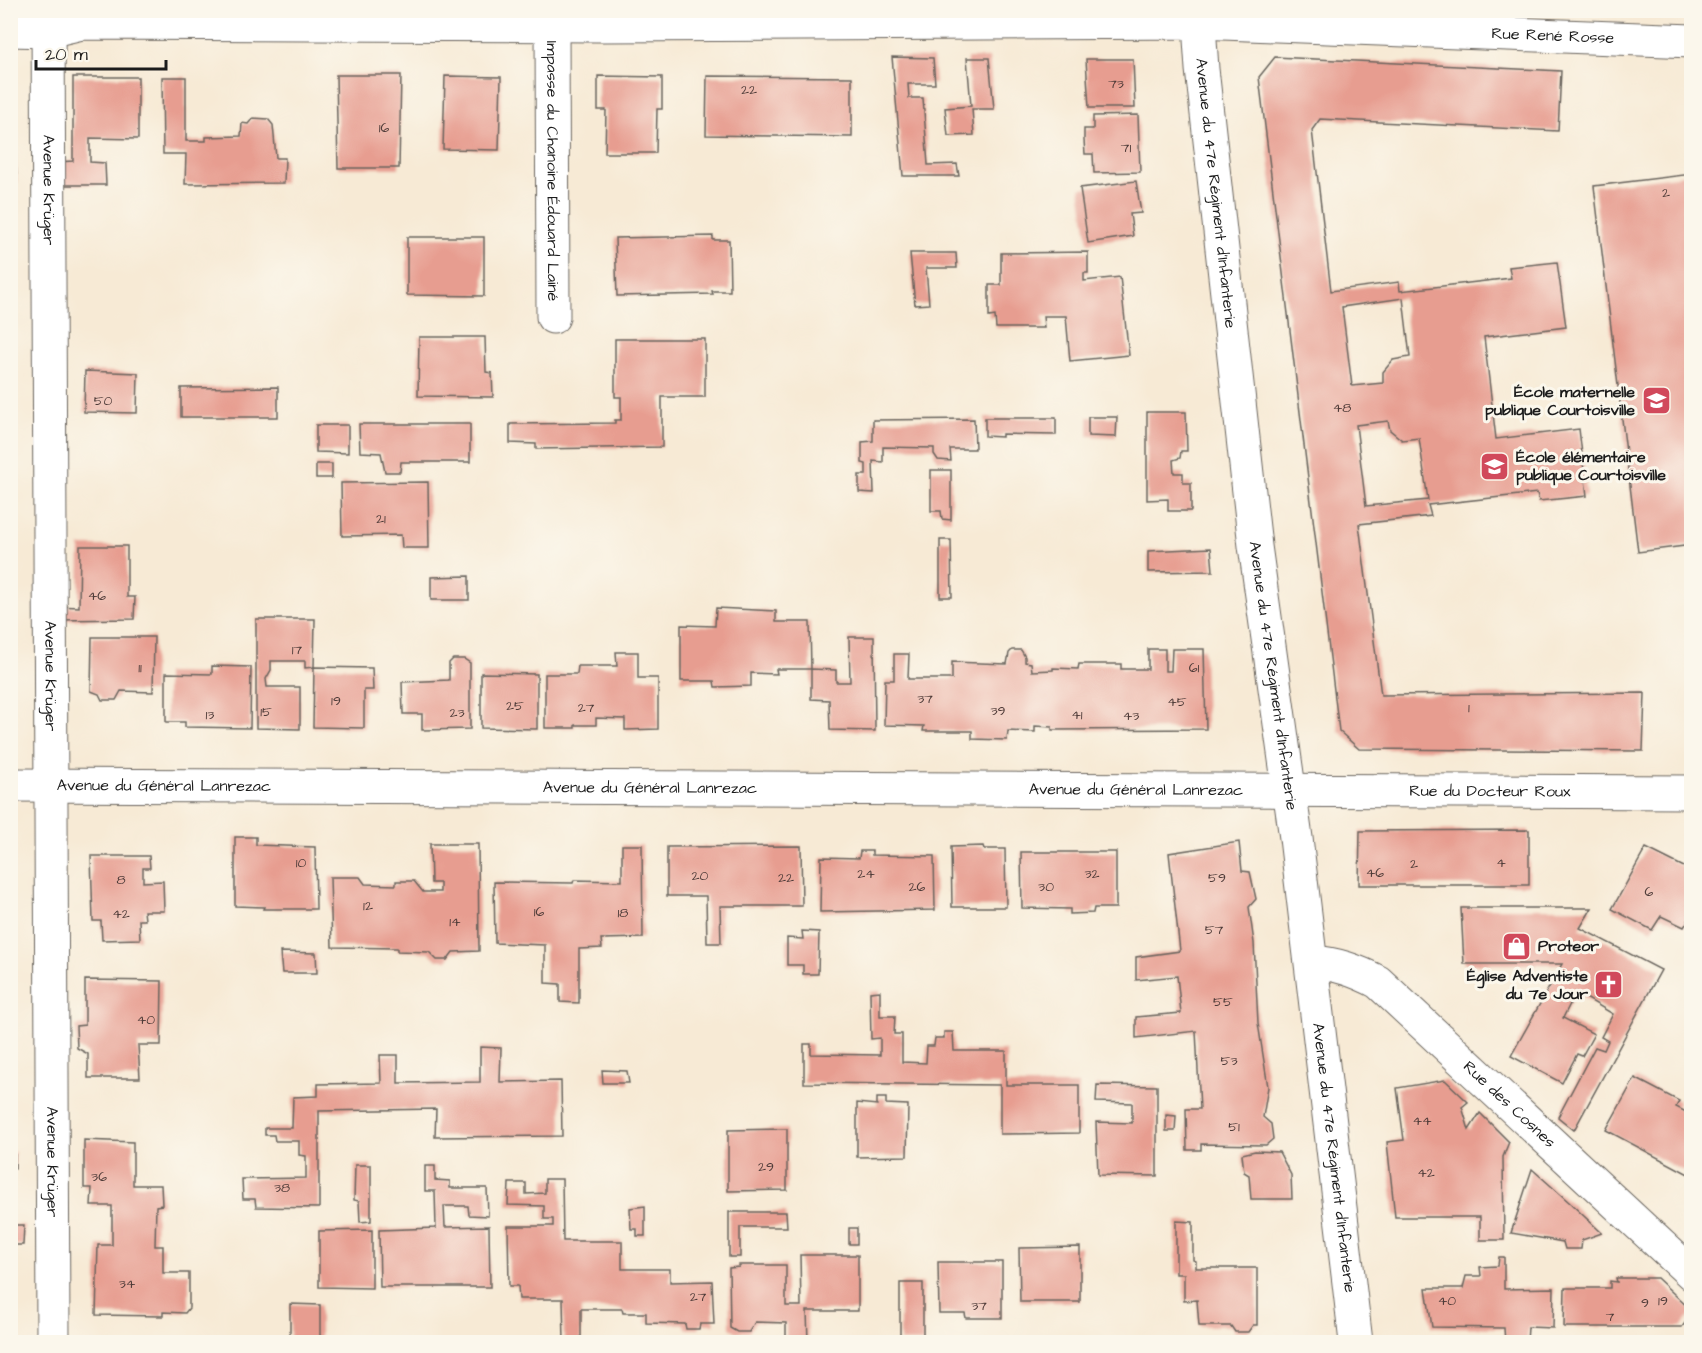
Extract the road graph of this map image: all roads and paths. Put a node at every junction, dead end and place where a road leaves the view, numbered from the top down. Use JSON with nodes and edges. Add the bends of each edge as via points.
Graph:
{"nodes":[{"id":1,"x":1198,"y":16,"type":"edge"},
{"id":2,"x":602,"y":18,"type":"edge"},
{"id":3,"x":48,"y":21,"type":"edge"},
{"id":4,"x":552,"y":24,"type":"junction"},
{"id":5,"x":10,"y":30,"type":"edge"},
{"id":6,"x":1692,"y":41,"type":"edge"},
{"id":7,"x":553,"y":317,"type":"dead end"},
{"id":8,"x":10,"y":785,"type":"edge"},
{"id":9,"x":50,"y":785,"type":"junction"},
{"id":10,"x":1290,"y":789,"type":"junction"},
{"id":11,"x":1692,"y":792,"type":"edge"},
{"id":12,"x":1312,"y":962,"type":"junction"},
{"id":13,"x":1692,"y":1274,"type":"edge"},
{"id":14,"x":53,"y":1342,"type":"edge"},
{"id":15,"x":1356,"y":1342,"type":"edge"}],
"edges":[{"from":1,"to":2,"type":"street","name":"Rue René Rosse"},
{"from":1,"to":6,"type":"street","name":"Rue René Rosse"},
{"from":1,"to":10,"type":"street","name":"Avenue du 47e Régiment d'Infanterie","via":[[1254,546]]},
{"from":2,"to":4,"type":"street","name":"Rue René Rosse"},
{"from":3,"to":4,"type":"street","name":"Rue René Rosse"},
{"from":3,"to":5,"type":"street","name":"Rue René Rosse"},
{"from":3,"to":9,"type":"street","name":"Avenue Krüger"},
{"from":4,"to":7,"type":"street","name":"Impasse du Chanoine Édouard Lainé"},
{"from":8,"to":9,"type":"street","name":"Avenue du Général Lanrezac"},
{"from":9,"to":10,"type":"street","name":"Avenue du Général Lanrezac"},
{"from":9,"to":14,"type":"street","name":"Avenue Krüger"},
{"from":10,"to":11,"type":"street","name":"Rue du Docteur Roux"},
{"from":10,"to":12,"type":"street","name":"Avenue du 47e Régiment d'Infanterie"},
{"from":12,"to":13,"type":"street","name":"Rue des Cosnes","via":[[1334,963],[1378,982]]},
{"from":12,"to":15,"type":"street","name":"Avenue du 47e Régiment d'Infanterie"}]}
